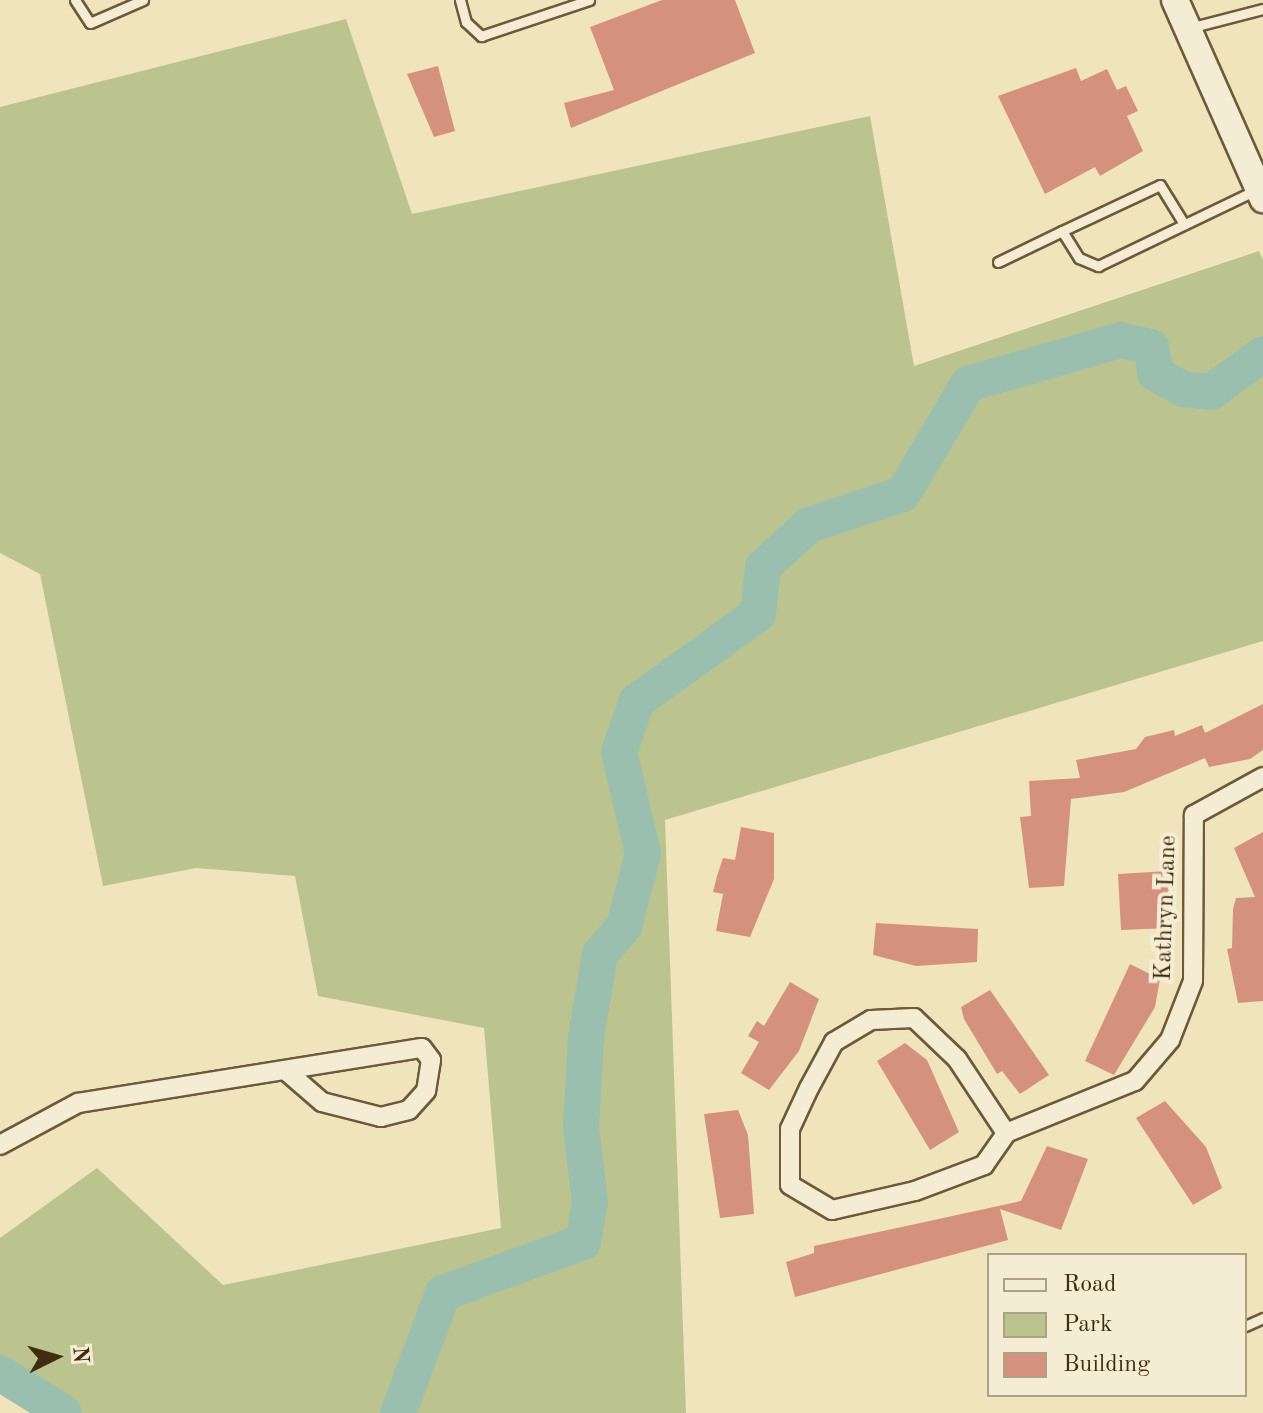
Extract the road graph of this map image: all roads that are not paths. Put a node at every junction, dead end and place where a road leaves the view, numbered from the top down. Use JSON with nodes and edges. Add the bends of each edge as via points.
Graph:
{"nodes":[{"id":1,"x":75,"y":0,"type":"edge"},
{"id":2,"x":143,"y":0,"type":"edge"},
{"id":3,"x":460,"y":0,"type":"edge"},
{"id":4,"x":589,"y":0,"type":"edge"},
{"id":5,"x":1175,"y":0,"type":"edge"},
{"id":6,"x":1263,"y":9,"type":"edge"},
{"id":7,"x":1188,"y":28,"type":"junction"},
{"id":8,"x":1261,"y":194,"type":"edge"},
{"id":9,"x":1184,"y":224,"type":"junction"},
{"id":10,"x":1062,"y":231,"type":"junction"},
{"id":11,"x":998,"y":262,"type":"dead end"},
{"id":12,"x":1263,"y":777,"type":"edge"},
{"id":13,"x":285,"y":1070,"type":"junction"},
{"id":14,"x":1006,"y":1133,"type":"junction"},
{"id":15,"x":0,"y":1145,"type":"edge"}],
"edges":[{"from":1,"to":2,"type":"lane","via":[[90,23]]},
{"from":3,"to":4,"type":"lane","via":[[466,22],[481,36]]},
{"from":5,"to":7,"type":"street"},
{"from":6,"to":7,"type":"lane"},
{"from":7,"to":8,"type":"street"},
{"from":8,"to":9,"type":"lane"},
{"from":9,"to":10,"type":"lane","via":[[1098,266],[1079,258]]},
{"from":9,"to":10,"type":"lane","via":[[1160,185]]},
{"from":10,"to":11,"type":"lane"},
{"from":12,"to":14,"type":"street","name":"Kathryn Lane","via":[[1194,815],[1193,981],[1170,1040],[1135,1081]]},
{"from":13,"to":13,"type":"street","via":[[422,1048],[431,1060],[426,1091],[409,1110],[381,1117],[322,1102]]},
{"from":13,"to":15,"type":"street","via":[[78,1103]]},
{"from":14,"to":14,"type":"street","via":[[984,1165],[915,1191],[832,1210],[790,1185],[790,1129],[834,1042],[871,1020],[914,1018],[957,1059]]}]}
